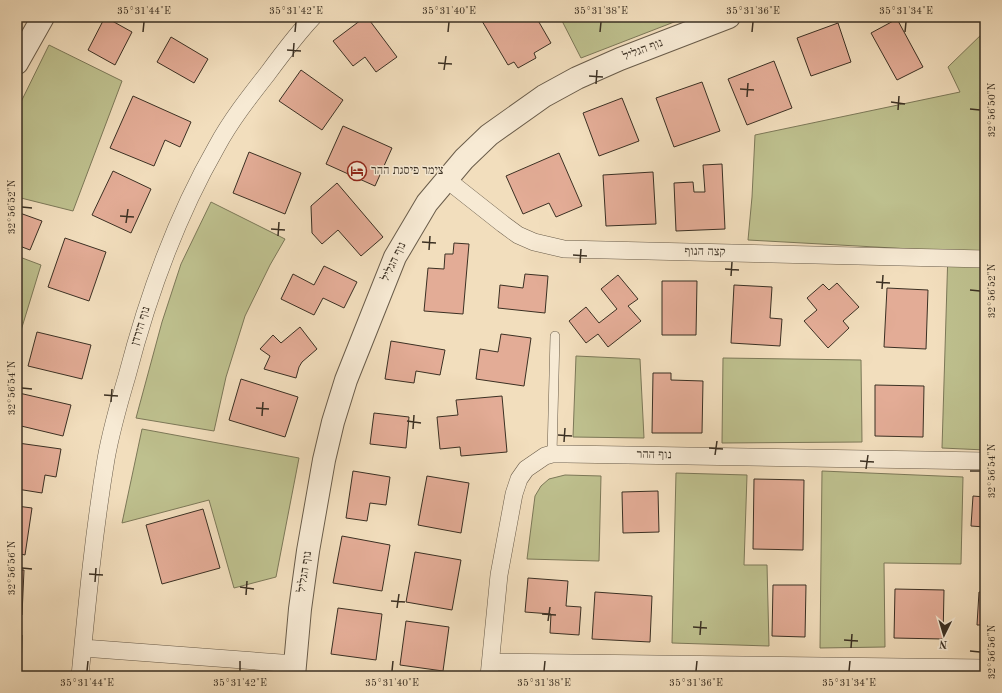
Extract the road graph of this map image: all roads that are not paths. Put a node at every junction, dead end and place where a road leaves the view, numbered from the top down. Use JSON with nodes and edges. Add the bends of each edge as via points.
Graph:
{"nodes":[{"id":1,"x":42,"y":17,"type":"edge"},
{"id":2,"x":313,"y":17,"type":"edge"},
{"id":3,"x":729,"y":17,"type":"edge"},
{"id":4,"x":17,"y":63,"type":"edge"},
{"id":5,"x":446,"y":179,"type":"junction"},
{"id":6,"x":985,"y":259,"type":"edge"},
{"id":7,"x":555,"y":336,"type":"dead end"},
{"id":8,"x":552,"y":454,"type":"junction"},
{"id":9,"x":985,"y":461,"type":"edge"},
{"id":10,"x":83,"y":648,"type":"junction"},
{"id":11,"x":985,"y":668,"type":"edge"},
{"id":12,"x":490,"y":669,"type":"edge"},
{"id":13,"x":294,"y":670,"type":"edge"},
{"id":14,"x":709,"y":671,"type":"edge"},
{"id":15,"x":80,"y":676,"type":"edge"}],
"edges":[{"from":1,"to":4,"type":"street"},
{"from":2,"to":10,"type":"street","name":"נוף הירדן","via":[[254,91],[217,144],[173,233],[155,281],[135,345],[107,457],[92,556]]},
{"from":3,"to":5,"type":"street","name":"נוף הגליל","via":[[620,59],[544,96],[489,136]]},
{"from":5,"to":6,"type":"street","name":"קצה הנוף","via":[[518,235],[534,242],[564,249]]},
{"from":5,"to":13,"type":"street","name":"נוף הגליל","via":[[427,203],[394,257],[346,380],[321,474],[300,609]]},
{"from":7,"to":8,"type":"lane"},
{"from":8,"to":9,"type":"street","name":"נוף ההר"},
{"from":8,"to":12,"type":"street","name":"נוף ההר","via":[[526,469],[519,478],[514,494],[499,575]]},
{"from":10,"to":13,"type":"street"},
{"from":10,"to":15,"type":"street","name":"נוף הירדן"},
{"from":11,"to":14,"type":"street","name":"נוף ההר"},
{"from":12,"to":14,"type":"street","name":"נוף ההר"}]}
